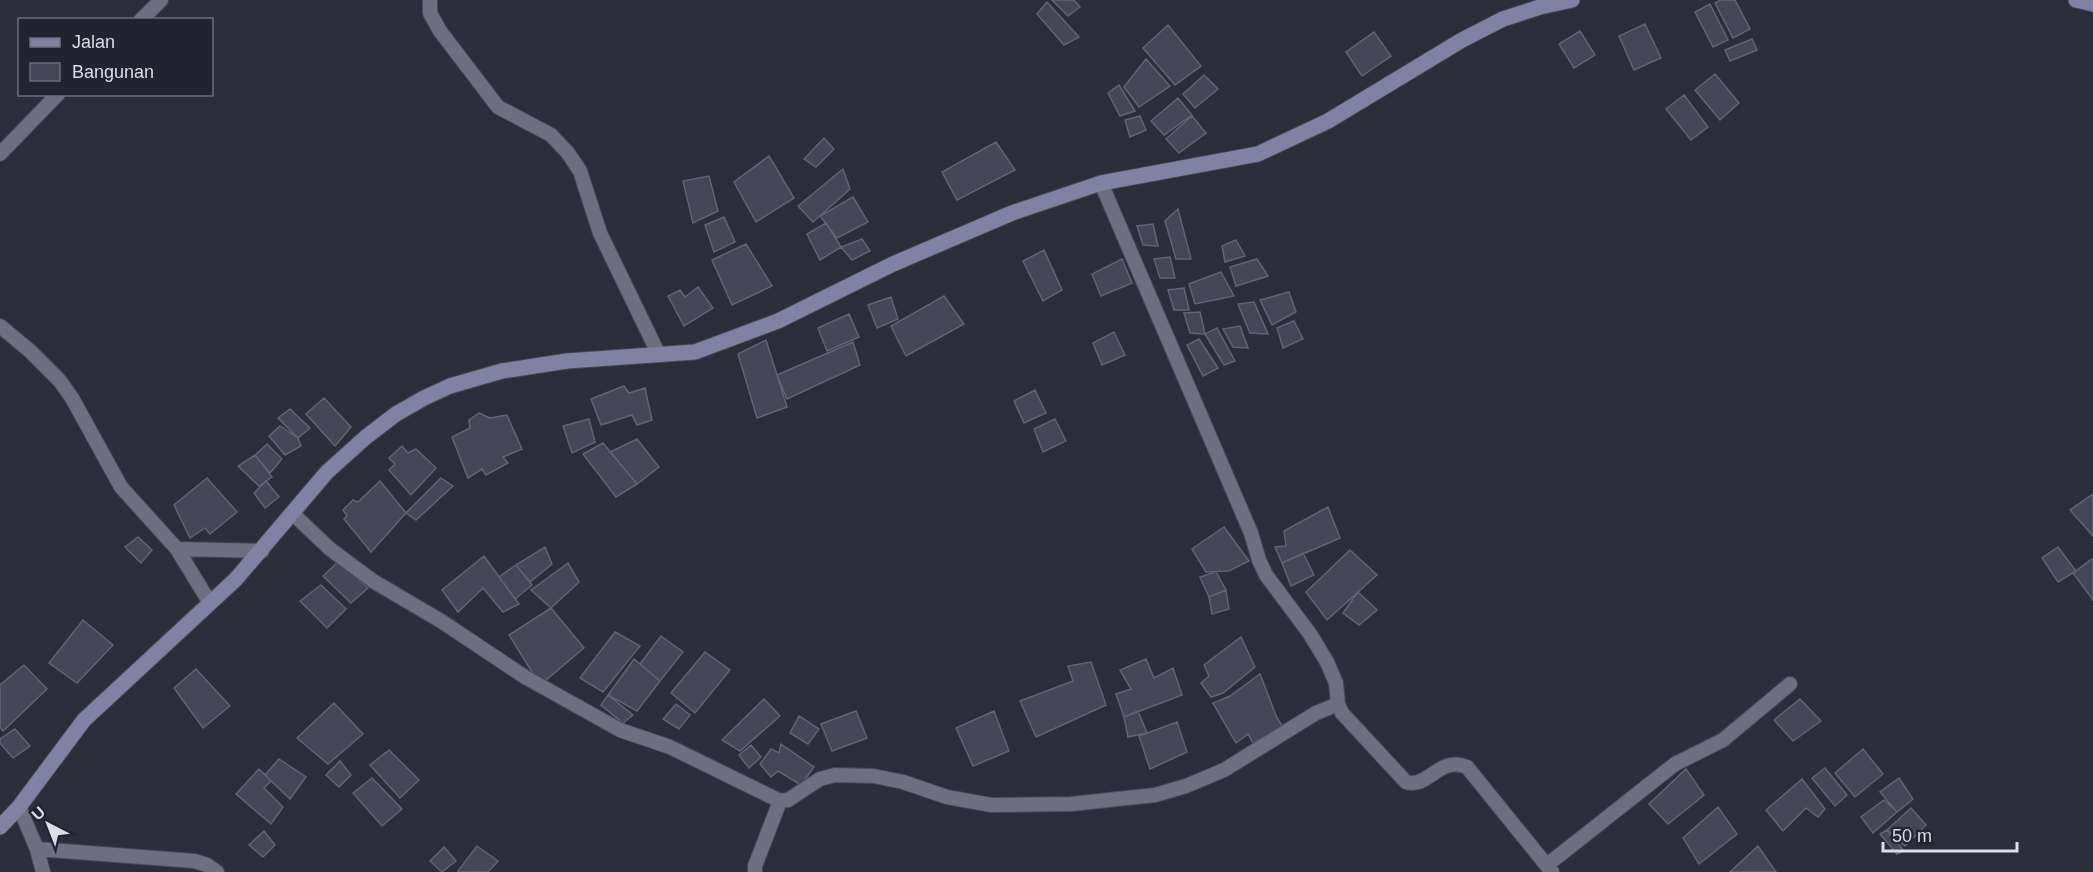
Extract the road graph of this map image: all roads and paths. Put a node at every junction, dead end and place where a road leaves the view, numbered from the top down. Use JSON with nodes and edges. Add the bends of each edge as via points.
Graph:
{"nodes":[{"id":1,"x":161,"y":0,"type":"edge"},
{"id":2,"x":430,"y":0,"type":"edge"},
{"id":3,"x":1572,"y":0,"type":"edge"},
{"id":4,"x":2076,"y":0,"type":"edge"},
{"id":5,"x":2093,"y":4,"type":"edge"},
{"id":6,"x":143,"y":18,"type":"edge"},
{"id":7,"x":56,"y":96,"type":"edge"},
{"id":8,"x":0,"y":154,"type":"edge"},
{"id":9,"x":1101,"y":183,"type":"junction"},
{"id":10,"x":0,"y":326,"type":"edge"},
{"id":11,"x":659,"y":355,"type":"junction"},
{"id":12,"x":292,"y":513,"type":"junction"},
{"id":13,"x":177,"y":549,"type":"junction"},
{"id":14,"x":261,"y":551,"type":"junction"},
{"id":15,"x":210,"y":603,"type":"junction"},
{"id":16,"x":1790,"y":684,"type":"dead end"},
{"id":17,"x":1338,"y":704,"type":"junction"},
{"id":18,"x":780,"y":801,"type":"junction"},
{"id":19,"x":19,"y":807,"type":"junction"},
{"id":20,"x":0,"y":827,"type":"edge"},
{"id":21,"x":37,"y":849,"type":"junction"},
{"id":22,"x":1550,"y":869,"type":"edge"},
{"id":23,"x":43,"y":872,"type":"edge"},
{"id":24,"x":217,"y":872,"type":"edge"},
{"id":25,"x":754,"y":872,"type":"edge"}],
"edges":[{"from":1,"to":6,"type":"street"},
{"from":2,"to":11,"type":"street","via":[[430,13],[440,31],[498,107],[550,135],[580,171],[600,232]]},
{"from":3,"to":9,"type":"main road","via":[[1503,19],[1328,121],[1258,153]]},
{"from":4,"to":5,"type":"main road"},
{"from":7,"to":8,"type":"street"},
{"from":9,"to":11,"type":"main road","via":[[1012,213],[903,259],[760,328],[695,352]]},
{"from":9,"to":17,"type":"street","via":[[1251,533],[1259,560],[1327,662]]},
{"from":10,"to":13,"type":"street","via":[[60,381],[122,488]]},
{"from":11,"to":12,"type":"main road","via":[[502,370],[450,386],[396,414],[366,437],[327,472]]},
{"from":12,"to":14,"type":"main road"},
{"from":12,"to":18,"type":"street","via":[[330,549],[373,581],[525,676],[620,729],[670,747]]},
{"from":13,"to":14,"type":"street"},
{"from":13,"to":15,"type":"street"},
{"from":14,"to":15,"type":"main road"},
{"from":15,"to":19,"type":"main road","via":[[84,720]]},
{"from":16,"to":22,"type":"street","via":[[1723,740],[1675,764]]},
{"from":17,"to":18,"type":"street","via":[[1316,713],[1224,770],[1155,795],[1071,804],[991,805],[874,776],[835,775]]},
{"from":17,"to":22,"type":"street","via":[[1406,782],[1419,782],[1447,764],[1467,767]]},
{"from":18,"to":25,"type":"street"},
{"from":19,"to":20,"type":"main road"},
{"from":19,"to":21,"type":"street"},
{"from":21,"to":23,"type":"street"},
{"from":21,"to":24,"type":"street","via":[[194,861]]}]}
